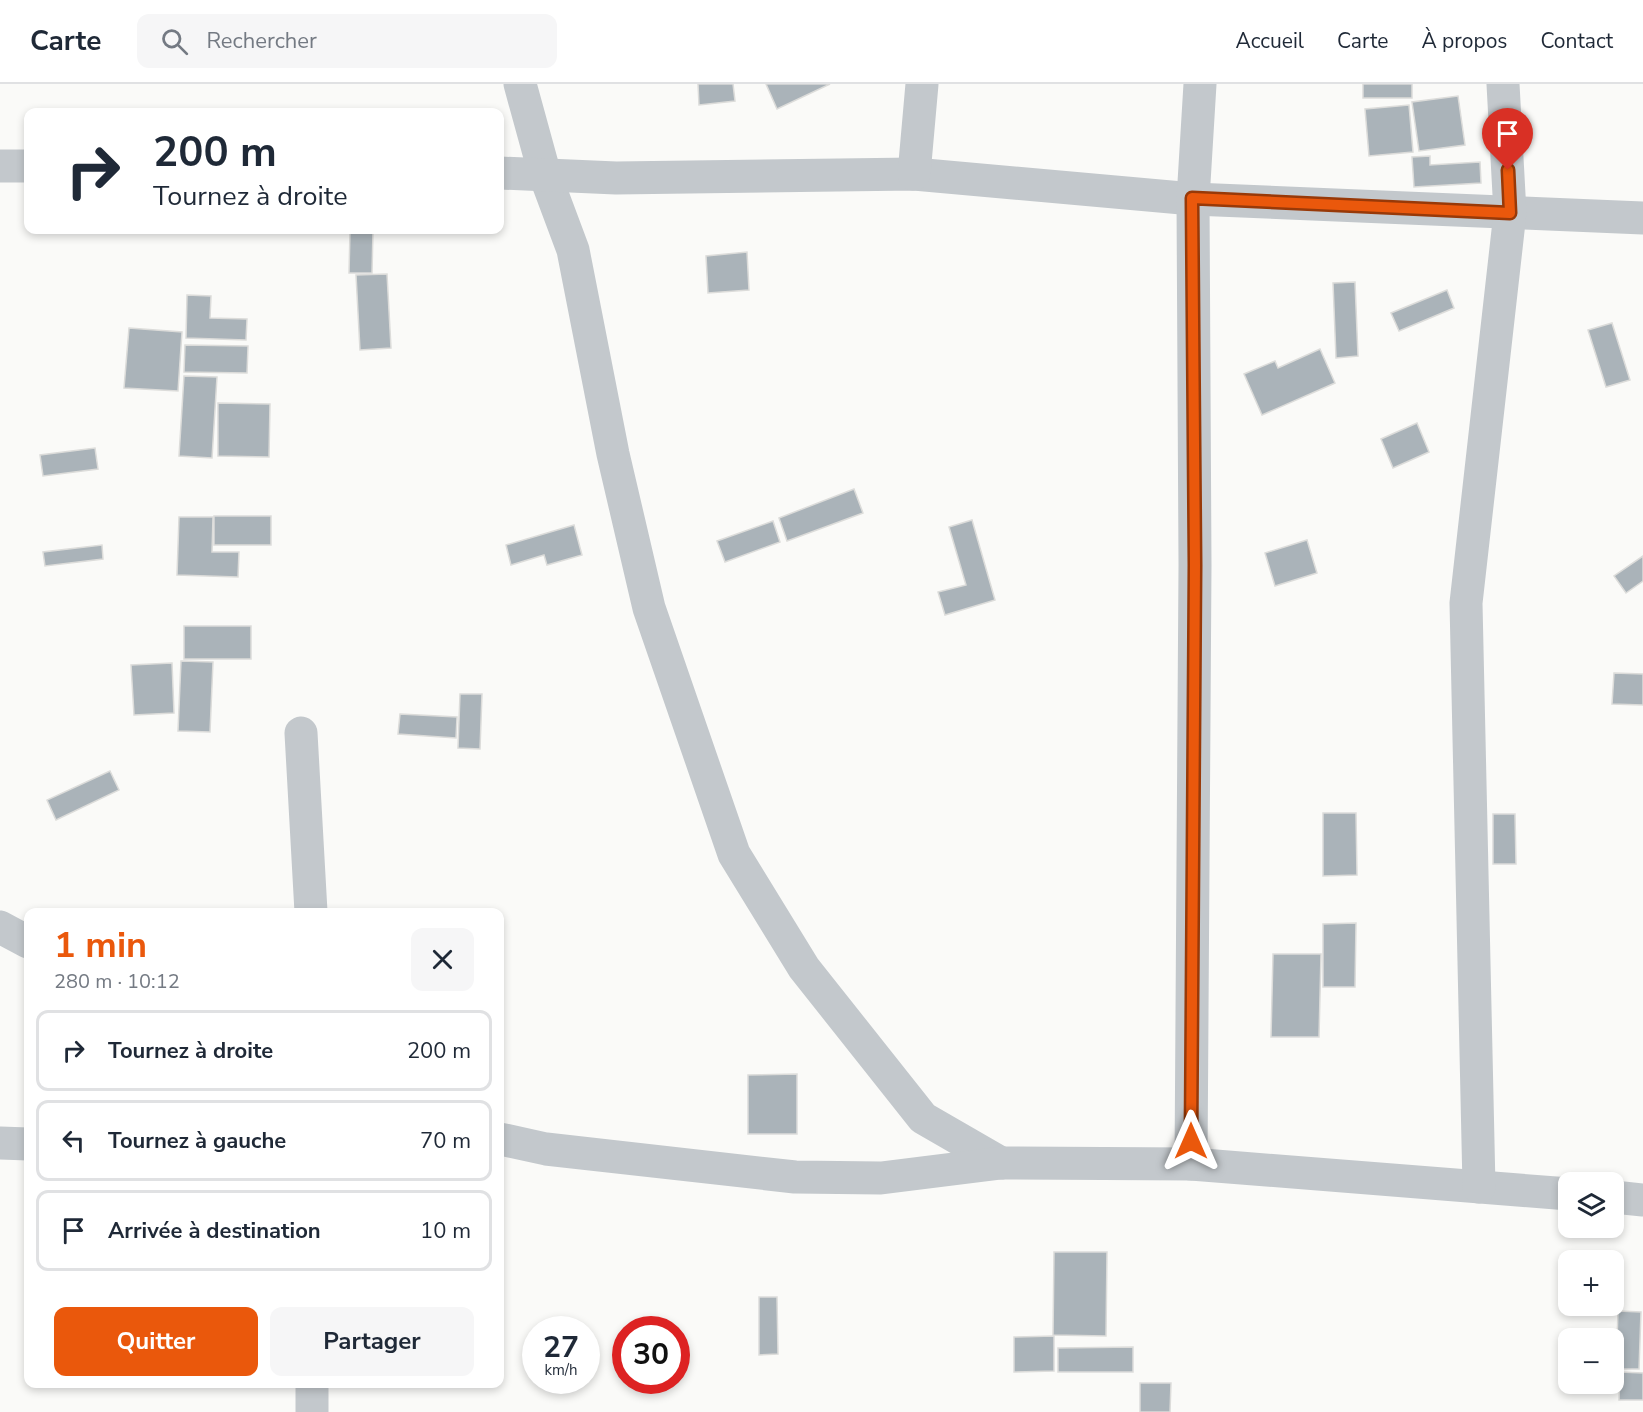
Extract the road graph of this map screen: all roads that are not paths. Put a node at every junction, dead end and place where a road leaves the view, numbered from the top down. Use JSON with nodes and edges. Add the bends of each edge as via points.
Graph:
{"nodes":[{"id":1,"x":520,"y":84,"type":"edge"},
{"id":2,"x":922,"y":84,"type":"edge"},
{"id":3,"x":1200,"y":84,"type":"edge"},
{"id":4,"x":1503,"y":84,"type":"edge"},
{"id":5,"x":0,"y":166,"type":"edge"},
{"id":6,"x":24,"y":166,"type":"edge"},
{"id":7,"x":504,"y":173,"type":"edge"},
{"id":8,"x":914,"y":174,"type":"junction"},
{"id":9,"x":545,"y":175,"type":"junction"},
{"id":10,"x":1192,"y":198,"type":"junction"},
{"id":11,"x":1510,"y":213,"type":"junction"},
{"id":12,"x":1643,"y":218,"type":"edge"},
{"id":13,"x":301,"y":733,"type":"dead end"},
{"id":14,"x":312,"y":908,"type":"edge"},
{"id":15,"x":0,"y":927,"type":"edge"},
{"id":16,"x":24,"y":940,"type":"edge"},
{"id":17,"x":504,"y":1140,"type":"edge"},
{"id":18,"x":0,"y":1143,"type":"edge"},
{"id":19,"x":24,"y":1144,"type":"edge"},
{"id":20,"x":1001,"y":1163,"type":"junction"},
{"id":21,"x":1191,"y":1164,"type":"junction"},
{"id":22,"x":1479,"y":1187,"type":"junction"},
{"id":23,"x":1558,"y":1193,"type":"edge"},
{"id":24,"x":1624,"y":1198,"type":"edge"},
{"id":25,"x":1643,"y":1200,"type":"edge"},
{"id":26,"x":312,"y":1388,"type":"edge"},
{"id":27,"x":312,"y":1412,"type":"edge"}],
"edges":[{"from":1,"to":9,"type":"street"},
{"from":2,"to":8,"type":"street"},
{"from":3,"to":10,"type":"street"},
{"from":4,"to":11,"type":"street"},
{"from":5,"to":6,"type":"street"},
{"from":7,"to":9,"type":"street"},
{"from":8,"to":9,"type":"street","via":[[616,178]]},
{"from":8,"to":10,"type":"street"},
{"from":9,"to":20,"type":"street","via":[[573,250],[613,454],[650,608],[734,854],[804,968],[923,1118]]},
{"from":10,"to":11,"type":"street"},
{"from":10,"to":21,"type":"street","via":[[1195,565]]},
{"from":11,"to":12,"type":"street"},
{"from":11,"to":22,"type":"street","via":[[1466,603]]},
{"from":13,"to":14,"type":"street"},
{"from":15,"to":16,"type":"street"},
{"from":17,"to":20,"type":"street","via":[[546,1149],[795,1177],[881,1178]]},
{"from":18,"to":19,"type":"street"},
{"from":20,"to":21,"type":"street"},
{"from":21,"to":22,"type":"street"},
{"from":22,"to":23,"type":"street"},
{"from":24,"to":25,"type":"street"},
{"from":26,"to":27,"type":"street"}]}
